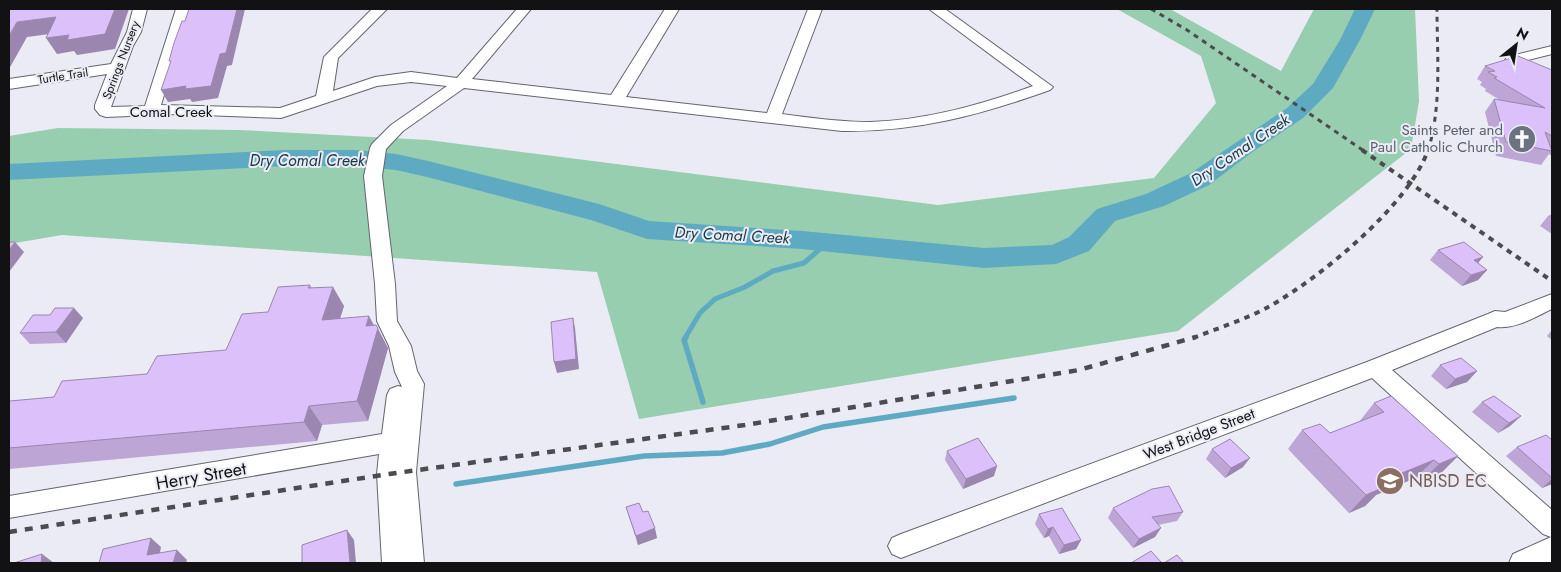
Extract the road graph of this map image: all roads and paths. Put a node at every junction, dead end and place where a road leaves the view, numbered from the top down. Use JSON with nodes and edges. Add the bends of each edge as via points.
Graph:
{"nodes":[{"id":1,"x":140,"y":9,"type":"edge"},
{"id":2,"x":183,"y":9,"type":"edge"},
{"id":3,"x":380,"y":9,"type":"edge"},
{"id":4,"x":524,"y":9,"type":"edge"},
{"id":5,"x":672,"y":9,"type":"edge"},
{"id":6,"x":815,"y":9,"type":"edge"},
{"id":7,"x":936,"y":9,"type":"edge"},
{"id":8,"x":1552,"y":50,"type":"edge"},
{"id":9,"x":117,"y":68,"type":"junction"},
{"id":10,"x":1535,"y":73,"type":"edge"},
{"id":11,"x":462,"y":82,"type":"junction"},
{"id":12,"x":9,"y":84,"type":"edge"},
{"id":13,"x":323,"y":100,"type":"junction"},
{"id":14,"x":616,"y":100,"type":"junction"},
{"id":15,"x":104,"y":111,"type":"joint"},
{"id":16,"x":151,"y":111,"type":"junction"},
{"id":17,"x":773,"y":118,"type":"junction"},
{"id":18,"x":1552,"y":291,"type":"edge"},
{"id":19,"x":1552,"y":301,"type":"edge"},
{"id":20,"x":1495,"y":319,"type":"junction"},
{"id":21,"x":1375,"y":368,"type":"junction"},
{"id":22,"x":406,"y":372,"type":"junction"},
{"id":23,"x":393,"y":442,"type":"junction"},
{"id":24,"x":9,"y":507,"type":"edge"},
{"id":25,"x":1552,"y":526,"type":"edge"},
{"id":26,"x":901,"y":546,"type":"dead end"},
{"id":27,"x":1552,"y":549,"type":"edge"},
{"id":28,"x":394,"y":563,"type":"edge"},
{"id":29,"x":411,"y":563,"type":"edge"},
{"id":30,"x":1522,"y":563,"type":"edge"}],
"edges":[{"from":1,"to":9,"type":"street","name":"Springs Nursery","via":[[134,32]]},
{"from":2,"to":16,"type":"street"},
{"from":3,"to":13,"type":"street","via":[[330,57]]},
{"from":4,"to":11,"type":"street"},
{"from":5,"to":14,"type":"street"},
{"from":6,"to":17,"type":"street"},
{"from":7,"to":17,"type":"street","name":"Comal Creek","via":[[1045,87],[962,114],[902,126],[842,126]]},
{"from":8,"to":10,"type":"street","via":[[1512,60]]},
{"from":9,"to":12,"type":"street","name":"Turtle Trail"},
{"from":9,"to":15,"type":"street","name":"Springs Nursery","via":[[103,105]]},
{"from":11,"to":13,"type":"street","name":"Comal Creek","via":[[411,77],[375,82]]},
{"from":11,"to":14,"type":"street","name":"Comal Creek"},
{"from":11,"to":22,"type":"street","via":[[397,128],[378,148],[373,176],[387,321],[400,346]]},
{"from":13,"to":16,"type":"street","name":"Comal Creek","via":[[281,113]]},
{"from":14,"to":17,"type":"street","name":"Comal Creek"},
{"from":15,"to":16,"type":"street","name":"Comal Creek"},
{"from":18,"to":20,"type":"street","name":"West Bridge Street","via":[[1498,314]]},
{"from":19,"to":20,"type":"street","name":"West Bridge Street","via":[[1507,320]]},
{"from":20,"to":21,"type":"street","name":"West Bridge Street"},
{"from":21,"to":25,"type":"street"},
{"from":21,"to":26,"type":"street","name":"West Bridge Street"},
{"from":22,"to":23,"type":"street","via":[[399,386]]},
{"from":22,"to":29,"type":"street","via":[[413,384],[404,472]]},
{"from":23,"to":24,"type":"street","name":"Herry Street"},
{"from":23,"to":28,"type":"street","via":[[389,474]]},
{"from":27,"to":30,"type":"street"}]}
